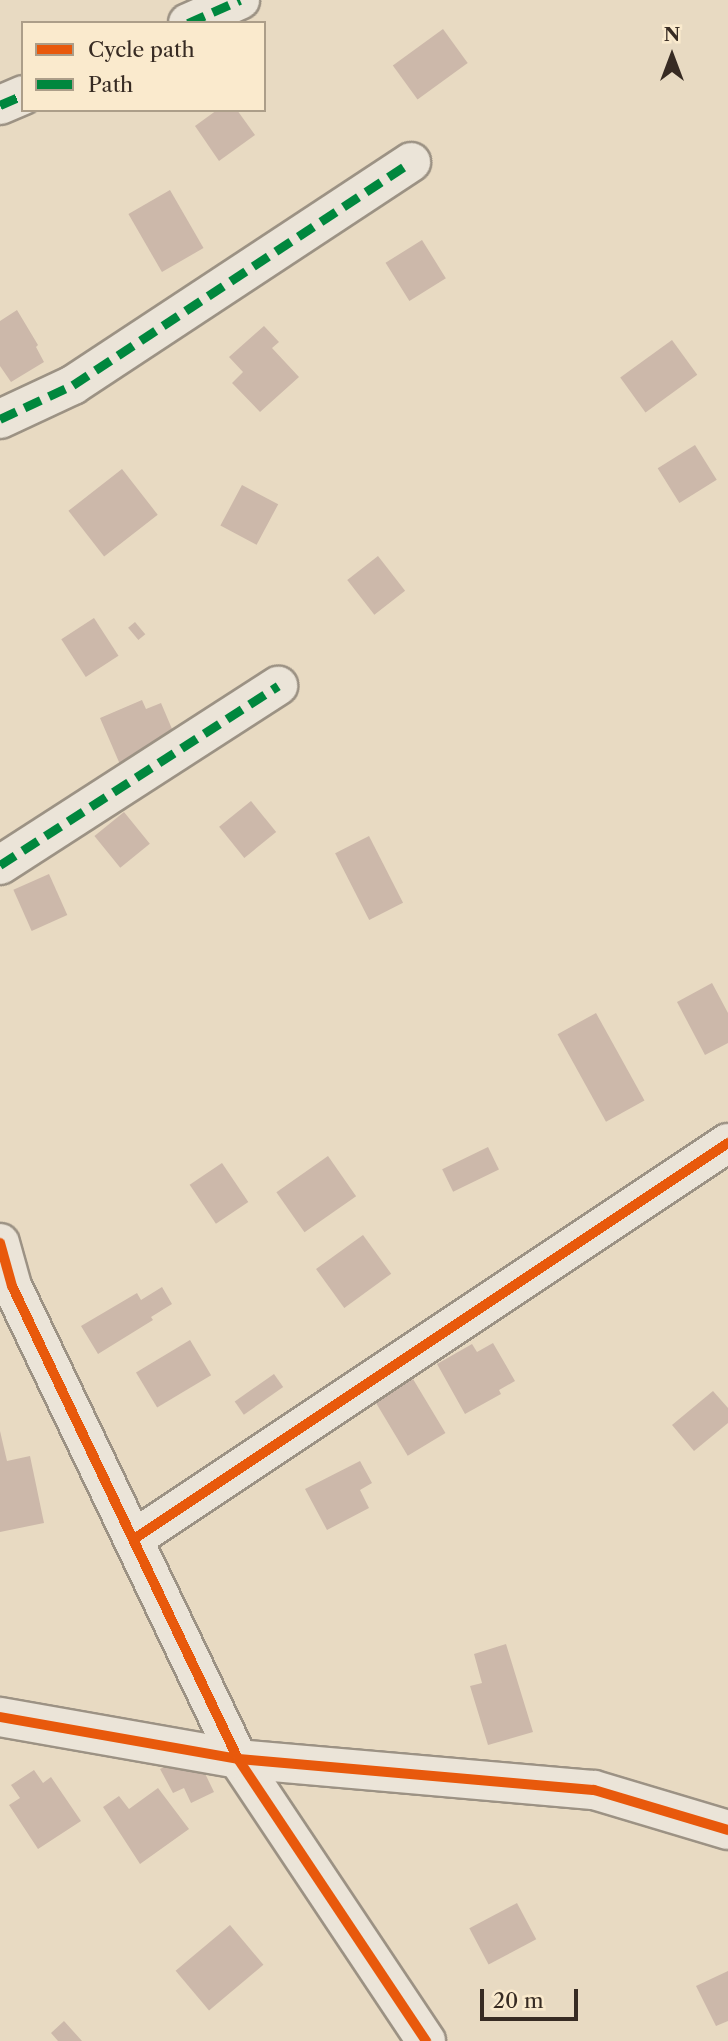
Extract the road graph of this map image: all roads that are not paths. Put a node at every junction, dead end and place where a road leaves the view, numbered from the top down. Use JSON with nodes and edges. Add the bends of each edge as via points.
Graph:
{"nodes":[{"id":1,"x":240,"y":0,"type":"edge"},
{"id":2,"x":193,"y":21,"type":"edge"},
{"id":3,"x":21,"y":96,"type":"edge"},
{"id":4,"x":0,"y":105,"type":"edge"},
{"id":5,"x":411,"y":162,"type":"dead end"},
{"id":6,"x":0,"y":419,"type":"edge"},
{"id":7,"x":278,"y":686,"type":"dead end"},
{"id":8,"x":0,"y":865,"type":"edge"},
{"id":9,"x":728,"y":1143,"type":"edge"},
{"id":10,"x":0,"y":1243,"type":"edge"},
{"id":11,"x":134,"y":1539,"type":"junction"},
{"id":12,"x":0,"y":1717,"type":"edge"},
{"id":13,"x":238,"y":1759,"type":"junction"},
{"id":14,"x":728,"y":1829,"type":"edge"},
{"id":15,"x":426,"y":2041,"type":"edge"}],
"edges":[{"from":1,"to":2,"type":"street"},
{"from":3,"to":4,"type":"street"},
{"from":5,"to":6,"type":"street","via":[[73,385]]},
{"from":7,"to":8,"type":"street"},
{"from":9,"to":11,"type":"street"},
{"from":10,"to":11,"type":"street","via":[[12,1286]]},
{"from":11,"to":13,"type":"street"},
{"from":12,"to":13,"type":"street"},
{"from":13,"to":14,"type":"street","via":[[594,1790]]},
{"from":13,"to":15,"type":"street"}]}
